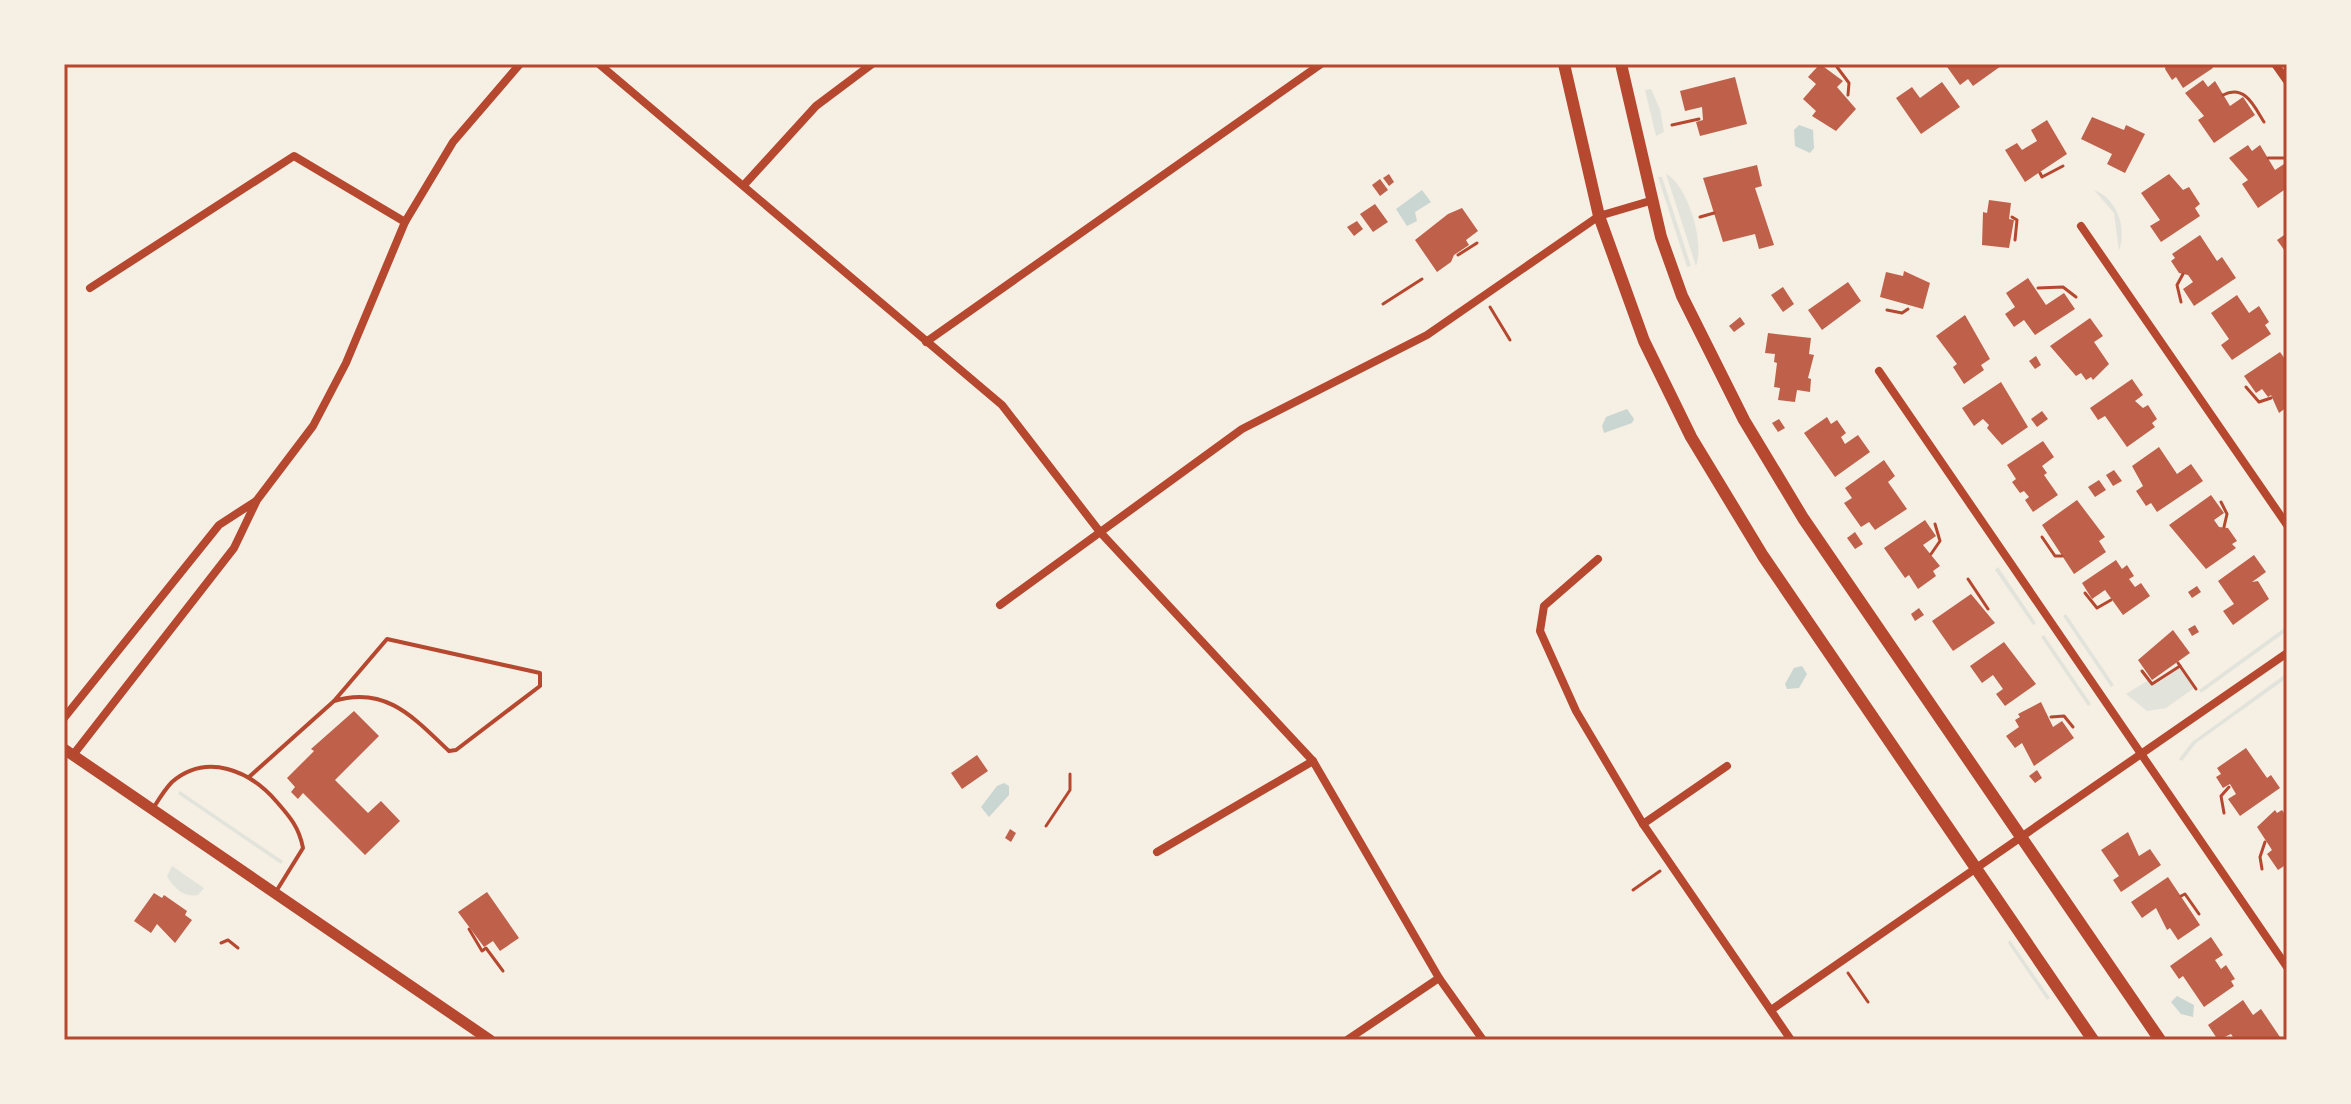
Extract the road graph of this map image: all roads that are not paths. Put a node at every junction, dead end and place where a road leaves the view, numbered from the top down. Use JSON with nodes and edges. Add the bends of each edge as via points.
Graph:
{"nodes":[{"id":1,"x":520,"y":64,"type":"edge"},
{"id":2,"x":599,"y":64,"type":"edge"},
{"id":3,"x":872,"y":64,"type":"edge"},
{"id":4,"x":1321,"y":64,"type":"edge"},
{"id":5,"x":1564,"y":64,"type":"edge"},
{"id":6,"x":1621,"y":64,"type":"edge"},
{"id":7,"x":2275,"y":64,"type":"edge"},
{"id":8,"x":2287,"y":81,"type":"edge"},
{"id":9,"x":744,"y":185,"type":"junction"},
{"id":10,"x":1650,"y":201,"type":"junction"},
{"id":11,"x":1599,"y":216,"type":"junction"},
{"id":12,"x":405,"y":222,"type":"junction"},
{"id":13,"x":2081,"y":226,"type":"dead end"},
{"id":14,"x":90,"y":288,"type":"dead end"},
{"id":15,"x":926,"y":342,"type":"junction"},
{"id":16,"x":1879,"y":371,"type":"dead end"},
{"id":17,"x":257,"y":500,"type":"junction"},
{"id":18,"x":2287,"y":525,"type":"edge"},
{"id":19,"x":1100,"y":532,"type":"junction"},
{"id":20,"x":1598,"y":559,"type":"dead end"},
{"id":21,"x":1000,"y":605,"type":"dead end"},
{"id":22,"x":2287,"y":653,"type":"edge"},
{"id":23,"x":334,"y":701,"type":"junction"},
{"id":24,"x":64,"y":718,"type":"edge"},
{"id":25,"x":68,"y":752,"type":"edge"},
{"id":26,"x":2142,"y":756,"type":"junction"},
{"id":27,"x":1313,"y":761,"type":"junction"},
{"id":28,"x":1727,"y":766,"type":"dead end"},
{"id":29,"x":249,"y":777,"type":"junction"},
{"id":30,"x":152,"y":809,"type":"junction"},
{"id":31,"x":1643,"y":824,"type":"junction"},
{"id":32,"x":2021,"y":839,"type":"junction"},
{"id":33,"x":1157,"y":852,"type":"dead end"},
{"id":34,"x":1977,"y":869,"type":"junction"},
{"id":35,"x":275,"y":893,"type":"junction"},
{"id":36,"x":2287,"y":967,"type":"edge"},
{"id":37,"x":1439,"y":978,"type":"junction"},
{"id":38,"x":1771,"y":1010,"type":"junction"},
{"id":39,"x":490,"y":1040,"type":"edge"},
{"id":40,"x":1347,"y":1040,"type":"edge"},
{"id":41,"x":1483,"y":1040,"type":"edge"},
{"id":42,"x":1791,"y":1040,"type":"edge"},
{"id":43,"x":2093,"y":1040,"type":"edge"},
{"id":44,"x":2160,"y":1040,"type":"edge"}],
"edges":[{"from":1,"to":12,"type":"street","via":[[453,142]]},
{"from":2,"to":9,"type":"street"},
{"from":3,"to":9,"type":"street","via":[[816,106]]},
{"from":4,"to":15,"type":"street"},
{"from":5,"to":11,"type":"main road"},
{"from":6,"to":10,"type":"main road"},
{"from":7,"to":8,"type":"street"},
{"from":9,"to":15,"type":"street"},
{"from":10,"to":11,"type":"street"},
{"from":10,"to":32,"type":"main road","via":[[1682,296],[1750,432]]},
{"from":11,"to":19,"type":"street","via":[[1427,335],[1242,429]]},
{"from":11,"to":34,"type":"main road","via":[[1644,341],[1720,490]]},
{"from":12,"to":14,"type":"street","via":[[294,156]]},
{"from":12,"to":17,"type":"street","via":[[346,363],[313,426]]},
{"from":13,"to":18,"type":"street"},
{"from":15,"to":19,"type":"street","via":[[1002,405]]},
{"from":16,"to":26,"type":"street"},
{"from":17,"to":24,"type":"street","via":[[219,525]]},
{"from":17,"to":25,"type":"street","via":[[234,548]]},
{"from":19,"to":21,"type":"street"},
{"from":19,"to":27,"type":"street"},
{"from":20,"to":31,"type":"street","via":[[1544,606],[1540,631],[1576,711]]},
{"from":22,"to":26,"type":"street"},
{"from":23,"to":23,"type":"lane","via":[[355,695],[403,708],[449,751],[540,686],[540,673],[387,639]]},
{"from":23,"to":29,"type":"lane"},
{"from":25,"to":30,"type":"street"},
{"from":26,"to":32,"type":"street"},
{"from":26,"to":36,"type":"street"},
{"from":27,"to":33,"type":"street"},
{"from":27,"to":37,"type":"street"},
{"from":28,"to":31,"type":"street"},
{"from":29,"to":30,"type":"lane","via":[[218,766],[192,772],[173,782]]},
{"from":29,"to":35,"type":"lane","via":[[299,827],[303,848]]},
{"from":30,"to":35,"type":"street"},
{"from":31,"to":38,"type":"street"},
{"from":32,"to":34,"type":"street"},
{"from":32,"to":44,"type":"main road"},
{"from":34,"to":38,"type":"street"},
{"from":34,"to":43,"type":"main road"},
{"from":35,"to":39,"type":"street"},
{"from":37,"to":40,"type":"street"},
{"from":37,"to":41,"type":"street"},
{"from":38,"to":42,"type":"street"}]}
